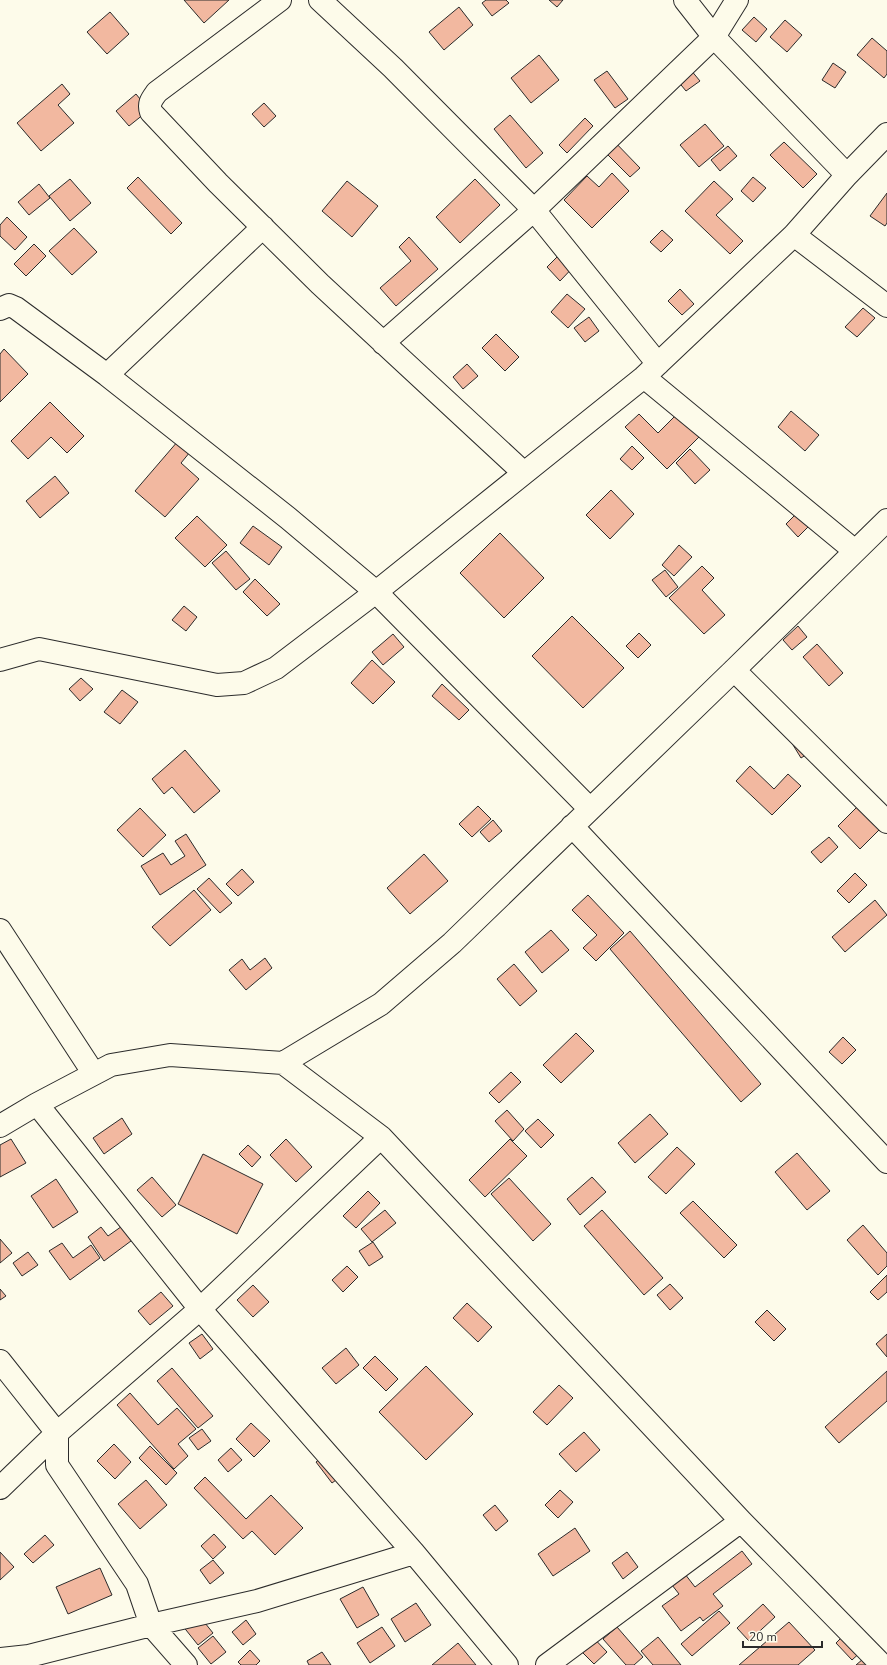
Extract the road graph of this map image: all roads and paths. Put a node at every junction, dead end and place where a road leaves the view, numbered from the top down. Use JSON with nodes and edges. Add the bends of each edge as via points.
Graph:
{"nodes":[{"id":1,"x":280,"y":0,"type":"edge"},
{"id":2,"x":320,"y":0,"type":"edge"},
{"id":3,"x":685,"y":0,"type":"edge"},
{"id":4,"x":737,"y":0,"type":"edge"},
{"id":5,"x":714,"y":37,"type":"junction"},
{"id":6,"x":887,"y":134,"type":"edge"},
{"id":7,"x":847,"y":175,"type":"junction"},
{"id":8,"x":534,"y":210,"type":"junction"},
{"id":9,"x":263,"y":227,"type":"junction"},
{"id":10,"x":794,"y":235,"type":"junction"},
{"id":11,"x":887,"y":306,"type":"edge"},
{"id":12,"x":0,"y":309,"type":"edge"},
{"id":13,"x":383,"y":342,"type":"junction"},
{"id":14,"x":651,"y":371,"type":"junction"},
{"id":15,"x":107,"y":375,"type":"junction"},
{"id":16,"x":524,"y":473,"type":"junction"},
{"id":17,"x":887,"y":520,"type":"edge"},
{"id":18,"x":854,"y":551,"type":"junction"},
{"id":19,"x":376,"y":592,"type":"junction"},
{"id":20,"x":0,"y":660,"type":"edge"},
{"id":21,"x":734,"y":670,"type":"junction"},
{"id":22,"x":590,"y":809,"type":"junction"},
{"id":23,"x":887,"y":822,"type":"edge"},
{"id":24,"x":572,"y":826,"type":"junction"},
{"id":25,"x":0,"y":930,"type":"edge"},
{"id":26,"x":283,"y":1063,"type":"junction"},
{"id":27,"x":94,"y":1074,"type":"junction"},
{"id":28,"x":37,"y":1104,"type":"junction"},
{"id":29,"x":0,"y":1126,"type":"edge"},
{"id":30,"x":381,"y":1137,"type":"junction"},
{"id":31,"x":887,"y":1162,"type":"edge"},
{"id":32,"x":200,"y":1309,"type":"junction"},
{"id":33,"x":0,"y":1360,"type":"edge"},
{"id":34,"x":57,"y":1433,"type":"junction"},
{"id":35,"x":0,"y":1488,"type":"edge"},
{"id":36,"x":741,"y":1522,"type":"junction"},
{"id":37,"x":414,"y":1553,"type":"junction"},
{"id":38,"x":151,"y":1625,"type":"junction"},
{"id":39,"x":0,"y":1659,"type":"edge"},
{"id":40,"x":186,"y":1665,"type":"edge"},
{"id":41,"x":507,"y":1665,"type":"edge"},
{"id":42,"x":547,"y":1665,"type":"edge"},
{"id":43,"x":882,"y":1665,"type":"edge"}],
"edges":[{"from":1,"to":9,"type":"street","via":[[157,92],[149,106],[160,122]]},
{"from":2,"to":8,"type":"street","via":[[393,68]]},
{"from":3,"to":5,"type":"street"},
{"from":4,"to":5,"type":"street"},
{"from":5,"to":7,"type":"street"},
{"from":5,"to":8,"type":"street"},
{"from":6,"to":7,"type":"street"},
{"from":7,"to":10,"type":"street"},
{"from":8,"to":13,"type":"street"},
{"from":8,"to":14,"type":"street"},
{"from":9,"to":13,"type":"street"},
{"from":9,"to":15,"type":"street"},
{"from":10,"to":11,"type":"street"},
{"from":10,"to":14,"type":"street"},
{"from":12,"to":15,"type":"street","via":[[9,305],[16,308]]},
{"from":13,"to":16,"type":"street"},
{"from":14,"to":16,"type":"street"},
{"from":14,"to":18,"type":"street"},
{"from":15,"to":19,"type":"street","via":[[288,518]]},
{"from":16,"to":19,"type":"street"},
{"from":17,"to":18,"type":"street"},
{"from":18,"to":21,"type":"street"},
{"from":19,"to":20,"type":"street","via":[[276,668],[244,683],[217,685],[39,649]]},
{"from":19,"to":22,"type":"street"},
{"from":21,"to":22,"type":"street"},
{"from":21,"to":23,"type":"street"},
{"from":22,"to":24,"type":"street"},
{"from":24,"to":26,"type":"street","via":[[452,943],[381,1004]]},
{"from":24,"to":31,"type":"street"},
{"from":25,"to":27,"type":"street"},
{"from":26,"to":27,"type":"street","via":[[170,1055],[111,1065]]},
{"from":26,"to":30,"type":"street"},
{"from":27,"to":28,"type":"street"},
{"from":28,"to":29,"type":"street"},
{"from":28,"to":32,"type":"street"},
{"from":30,"to":32,"type":"street"},
{"from":30,"to":36,"type":"street"},
{"from":32,"to":34,"type":"street"},
{"from":32,"to":37,"type":"street"},
{"from":33,"to":34,"type":"street"},
{"from":34,"to":35,"type":"street"},
{"from":34,"to":38,"type":"street","via":[[58,1465],[137,1584]]},
{"from":36,"to":42,"type":"street"},
{"from":36,"to":43,"type":"street"},
{"from":37,"to":38,"type":"street","via":[[257,1602]]},
{"from":37,"to":41,"type":"street"},
{"from":38,"to":39,"type":"street","via":[[28,1656]]},
{"from":38,"to":40,"type":"street"}]}
